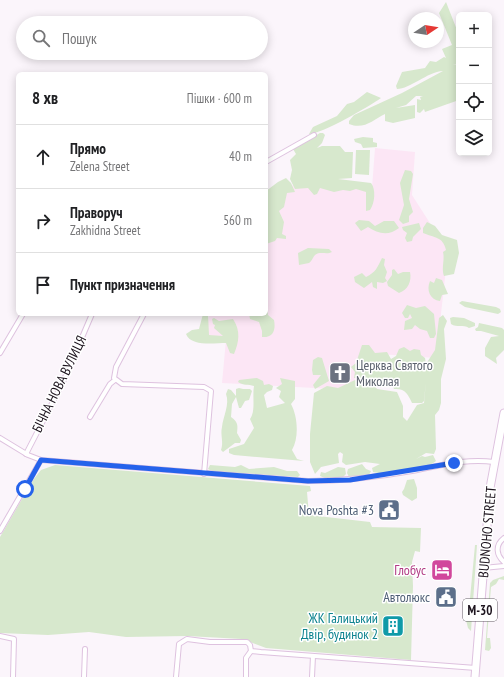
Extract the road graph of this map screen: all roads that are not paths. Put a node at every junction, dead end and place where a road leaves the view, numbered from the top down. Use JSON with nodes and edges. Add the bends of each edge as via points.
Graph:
{"nodes":[{"id":1,"x":314,"y":135,"type":"dead end"},
{"id":2,"x":268,"y":161,"type":"edge"},
{"id":3,"x":22,"y":316,"type":"edge"},
{"id":4,"x":91,"y":316,"type":"edge"},
{"id":5,"x":143,"y":316,"type":"edge"},
{"id":6,"x":0,"y":353,"type":"edge"},
{"id":7,"x":115,"y":380,"type":"junction"},
{"id":8,"x":504,"y":413,"type":"edge"},
{"id":9,"x":90,"y":417,"type":"dead end"},
{"id":10,"x":0,"y":438,"type":"edge"},
{"id":11,"x":26,"y":454,"type":"junction"},
{"id":12,"x":41,"y":460,"type":"junction"},
{"id":13,"x":494,"y":462,"type":"junction"},
{"id":14,"x":204,"y":474,"type":"junction"},
{"id":15,"x":0,"y":531,"type":"edge"},
{"id":16,"x":504,"y":538,"type":"edge"},
{"id":17,"x":504,"y":562,"type":"edge"},
{"id":18,"x":504,"y":566,"type":"edge"},
{"id":19,"x":483,"y":568,"type":"junction"},
{"id":20,"x":0,"y":636,"type":"edge"},
{"id":21,"x":85,"y":649,"type":"dead end"},
{"id":22,"x":251,"y":651,"type":"junction"},
{"id":23,"x":313,"y":656,"type":"junction"},
{"id":24,"x":476,"y":668,"type":"junction"},
{"id":25,"x":13,"y":677,"type":"edge"},
{"id":26,"x":84,"y":677,"type":"edge"},
{"id":27,"x":176,"y":677,"type":"edge"},
{"id":28,"x":246,"y":677,"type":"edge"},
{"id":29,"x":312,"y":677,"type":"edge"},
{"id":30,"x":475,"y":677,"type":"edge"}],
"edges":[{"from":1,"to":2,"type":"street"},
{"from":3,"to":6,"type":"street"},
{"from":4,"to":11,"type":"street","name":"БІЧНА НОВА ВУЛИЦЯ","via":[[63,382]]},
{"from":5,"to":7,"type":"street","via":[[116,367]]},
{"from":7,"to":9,"type":"street"},
{"from":7,"to":14,"type":"street","via":[[122,384],[204,388],[211,391]]},
{"from":8,"to":13,"type":"highway","name":"BUDNOHO STREET","number":"М-30"},
{"from":10,"to":11,"type":"street"},
{"from":11,"to":12,"type":"street"},
{"from":12,"to":14,"type":"street"},
{"from":12,"to":15,"type":"street"},
{"from":13,"to":14,"type":"street","via":[[471,460],[395,474],[334,480],[308,481]]},
{"from":13,"to":19,"type":"highway","name":"BUDNOHO STREET","number":"М-30"},
{"from":16,"to":17,"type":"street","via":[[498,544],[500,558]]},
{"from":18,"to":19,"type":"street"},
{"from":19,"to":24,"type":"highway","name":"BUDNOHO STREET","number":"М-30"},
{"from":20,"to":25,"type":"street","via":[[14,639]]},
{"from":21,"to":26,"type":"street"},
{"from":22,"to":23,"type":"street"},
{"from":22,"to":27,"type":"street","via":[[247,642],[187,639],[179,644]]},
{"from":22,"to":28,"type":"street","via":[[246,658]]},
{"from":23,"to":24,"type":"street"},
{"from":23,"to":29,"type":"street"},
{"from":24,"to":30,"type":"highway","name":"BUDNOHO STREET","number":"М-30"}]}
